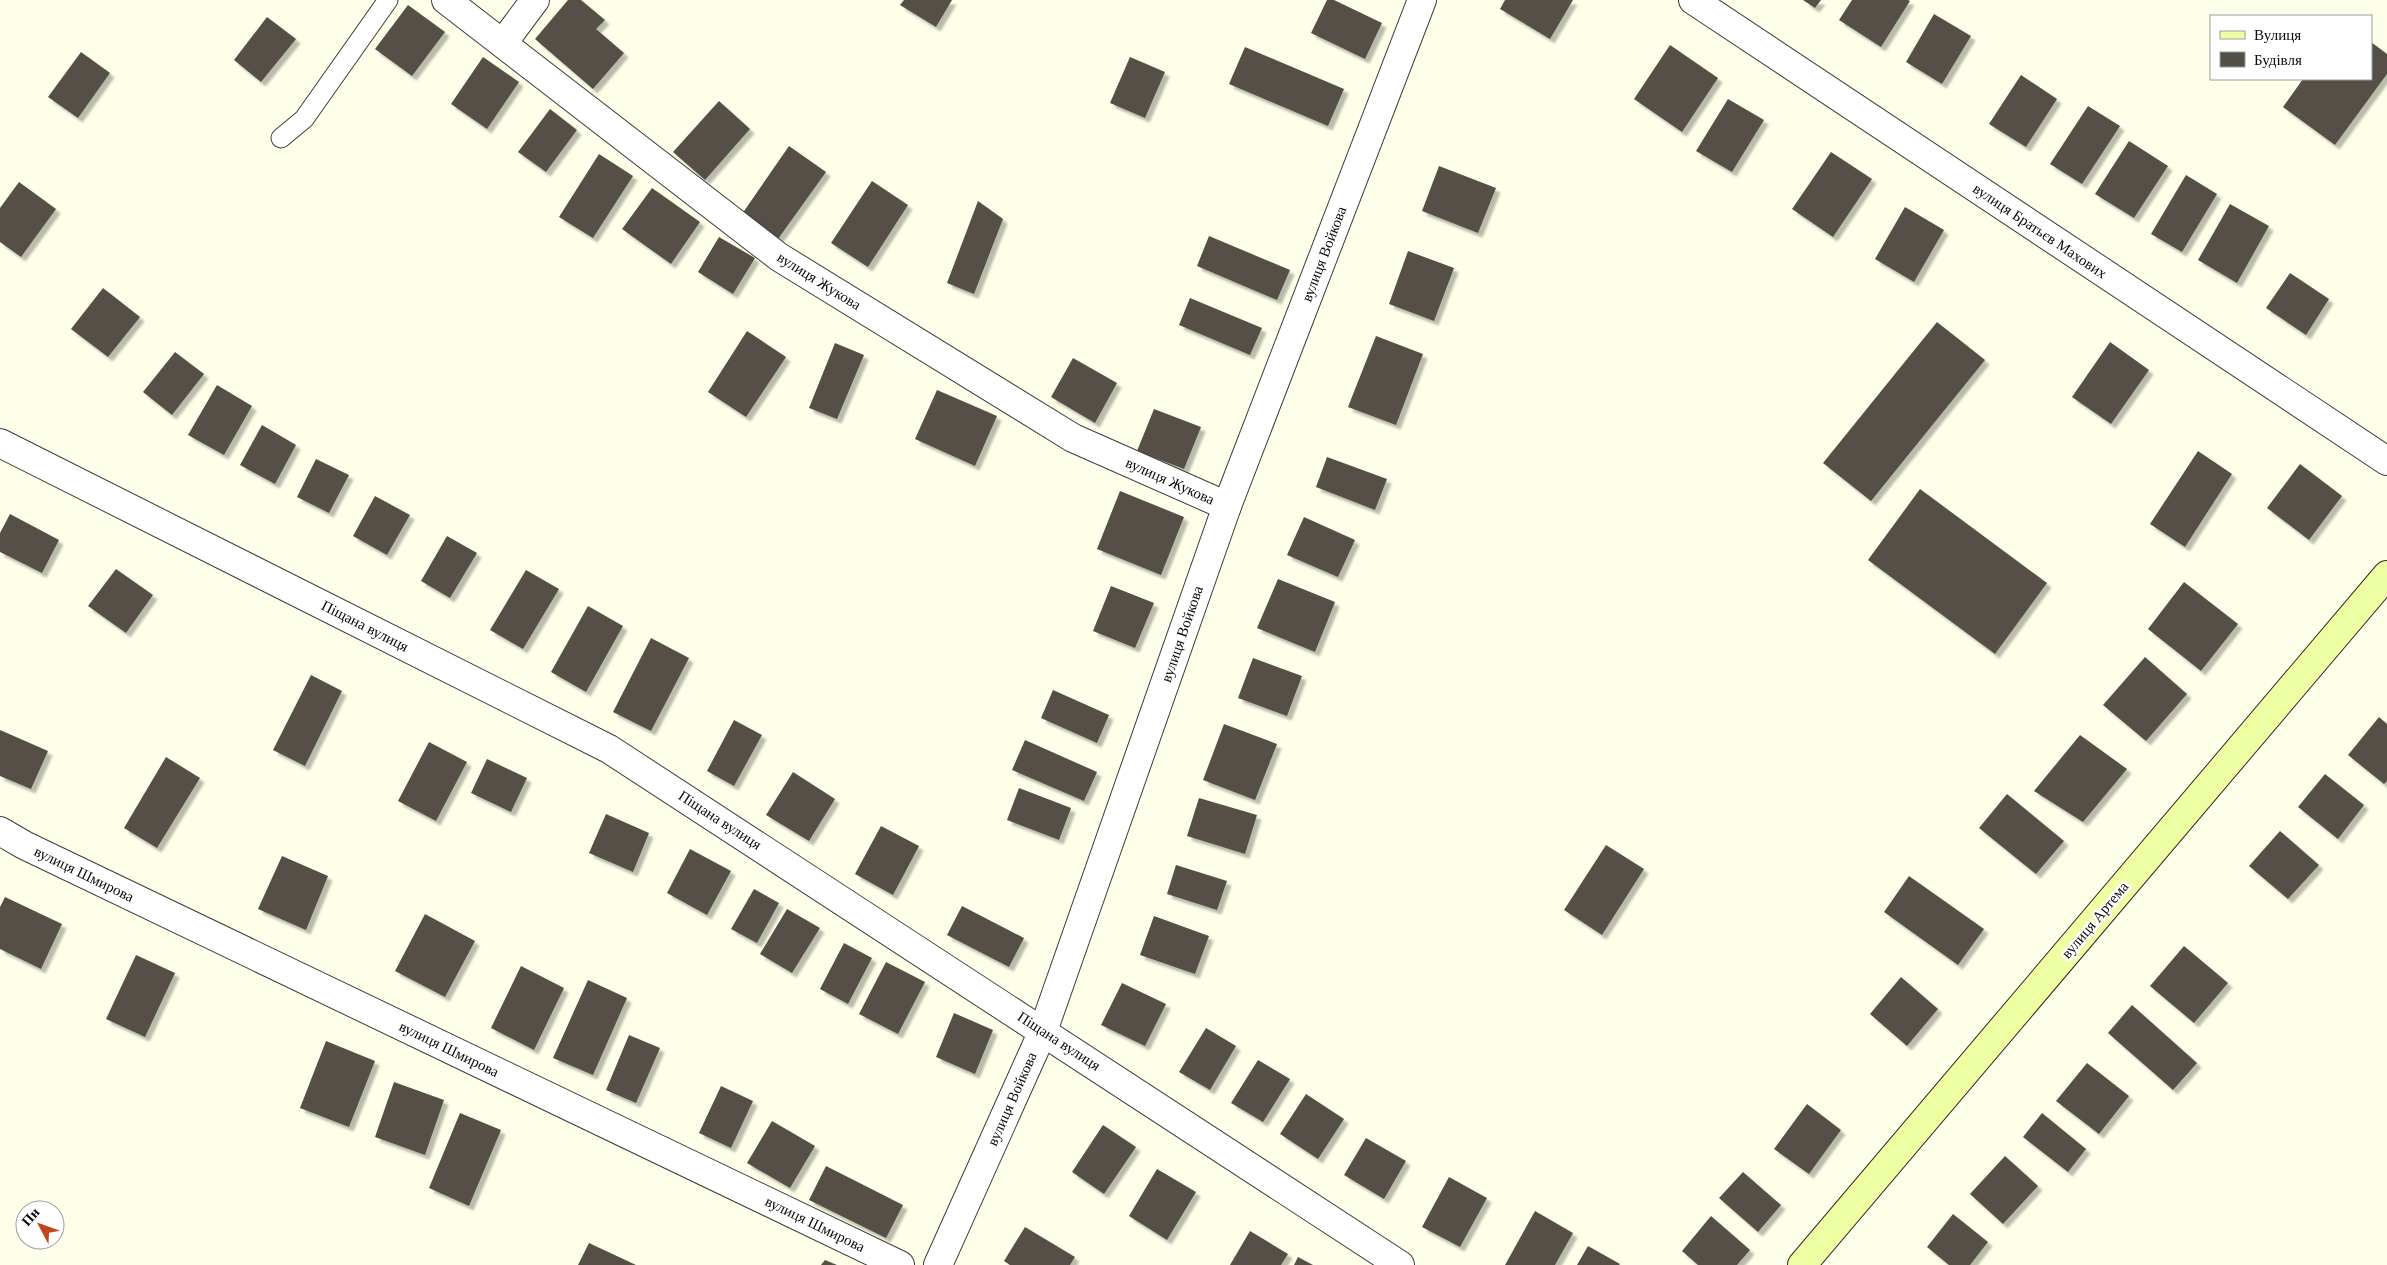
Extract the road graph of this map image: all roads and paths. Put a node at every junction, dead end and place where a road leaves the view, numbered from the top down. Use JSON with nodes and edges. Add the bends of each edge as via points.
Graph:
{"nodes":[{"id":1,"x":388,"y":0,"type":"edge"},
{"id":2,"x":446,"y":0,"type":"edge"},
{"id":3,"x":535,"y":0,"type":"edge"},
{"id":4,"x":1422,"y":0,"type":"edge"},
{"id":5,"x":1693,"y":0,"type":"edge"},
{"id":6,"x":503,"y":43,"type":"junction"},
{"id":7,"x":281,"y":138,"type":"dead end"},
{"id":8,"x":0,"y":443,"type":"edge"},
{"id":9,"x":2387,"y":461,"type":"edge"},
{"id":10,"x":1226,"y":506,"type":"junction"},
{"id":11,"x":2387,"y":575,"type":"edge"},
{"id":12,"x":0,"y":830,"type":"edge"},
{"id":13,"x":1043,"y":1031,"type":"junction"},
{"id":14,"x":900,"y":1265,"type":"edge"},
{"id":15,"x":938,"y":1265,"type":"edge"},
{"id":16,"x":1400,"y":1265,"type":"edge"},
{"id":17,"x":1802,"y":1265,"type":"edge"}],
"edges":[{"from":1,"to":7,"type":"lane","via":[[304,119]]},
{"from":2,"to":6,"type":"street","name":"вулиця Жукова"},
{"from":3,"to":6,"type":"street"},
{"from":4,"to":10,"type":"street","name":"вулиця Войкова"},
{"from":5,"to":9,"type":"street","name":"вулиця Братьєв Махових"},
{"from":6,"to":10,"type":"street","name":"вулиця Жукова","via":[[779,257],[1073,438]]},
{"from":8,"to":13,"type":"street","name":"Піщана вулиця","via":[[610,748]]},
{"from":10,"to":13,"type":"street","name":"вулиця Войкова"},
{"from":11,"to":17,"type":"street","name":"вулиця Артема"},
{"from":12,"to":14,"type":"street","name":"вулиця Шмирова","via":[[24,845]]},
{"from":13,"to":15,"type":"street","name":"вулиця Войкова"},
{"from":13,"to":16,"type":"street","name":"Піщана вулиця"}]}
